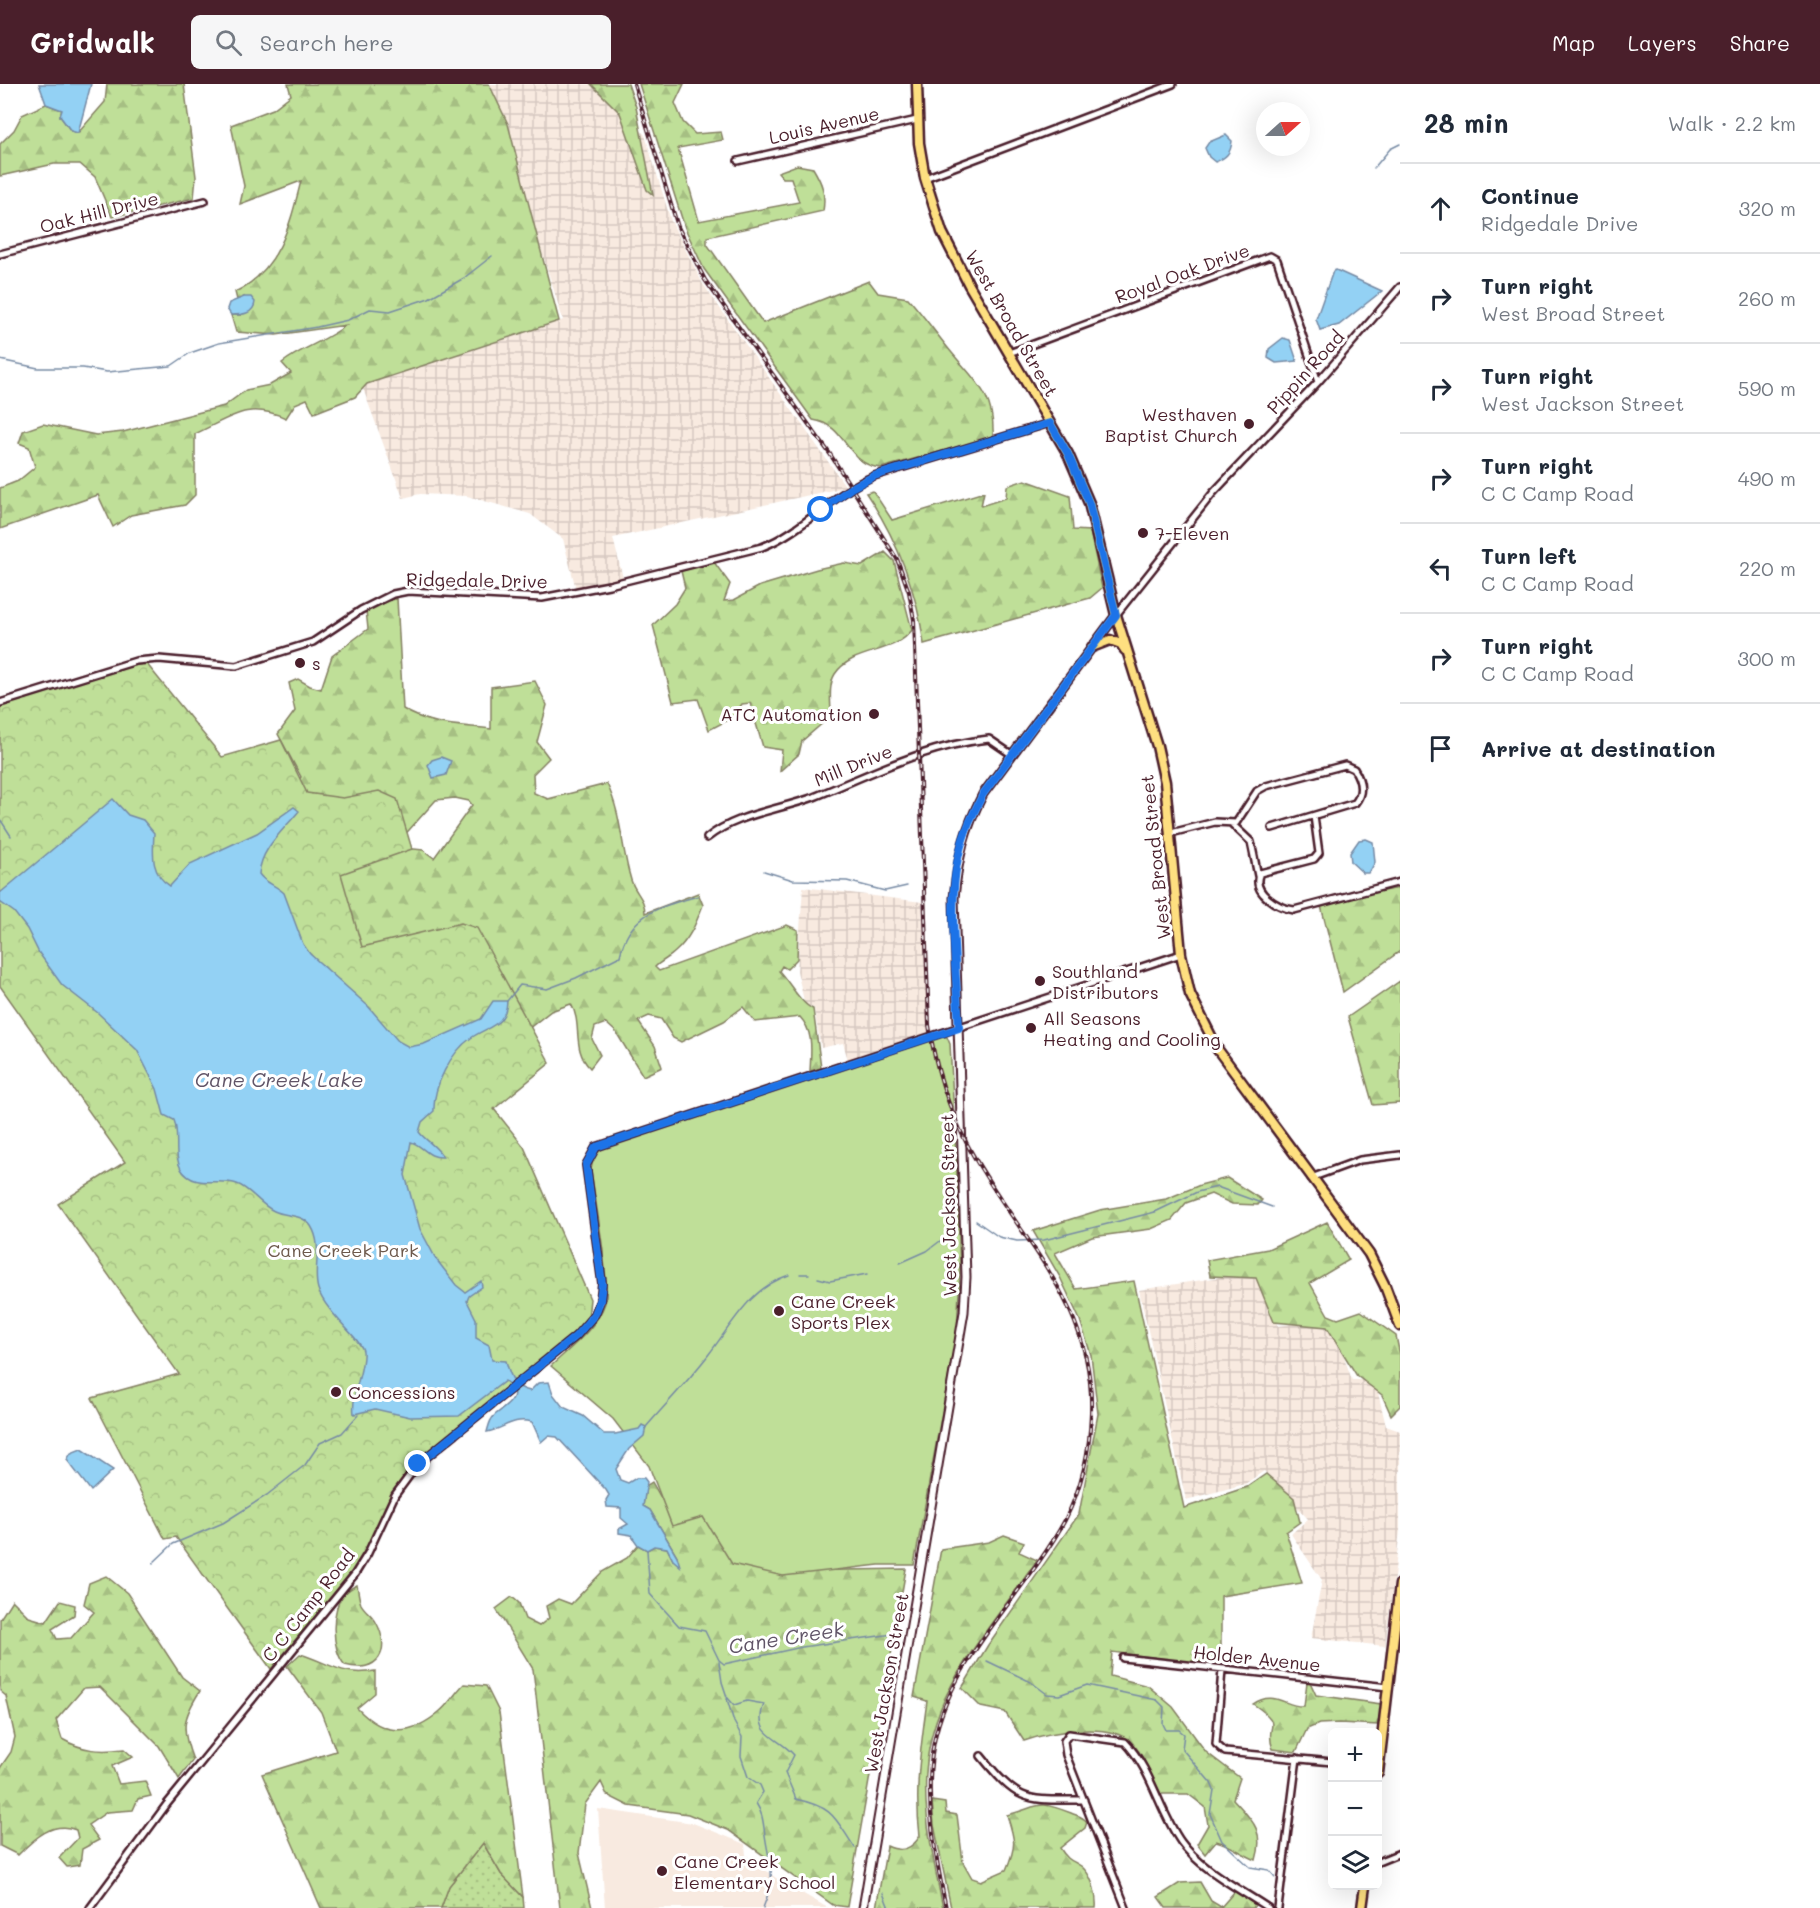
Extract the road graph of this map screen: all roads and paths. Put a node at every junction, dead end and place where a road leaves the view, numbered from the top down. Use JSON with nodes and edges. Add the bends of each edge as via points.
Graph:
{"nodes":[{"id":1,"x":917,"y":84,"type":"edge"},
{"id":2,"x":1173,"y":84,"type":"edge"},
{"id":3,"x":917,"y":120,"type":"junction"},
{"id":4,"x":738,"y":161,"type":"dead end"},
{"id":5,"x":925,"y":178,"type":"junction"},
{"id":6,"x":205,"y":201,"type":"dead end"},
{"id":7,"x":0,"y":254,"type":"edge"},
{"id":8,"x":1400,"y":287,"type":"edge"},
{"id":9,"x":1009,"y":353,"type":"junction"},
{"id":10,"x":1318,"y":382,"type":"junction"},
{"id":11,"x":1050,"y":423,"type":"junction"},
{"id":12,"x":1116,"y":615,"type":"junction"},
{"id":13,"x":1092,"y":647,"type":"junction"},
{"id":14,"x":1128,"y":654,"type":"junction"},
{"id":15,"x":0,"y":703,"type":"edge"},
{"id":16,"x":1011,"y":754,"type":"junction"},
{"id":17,"x":1314,"y":816,"type":"junction"},
{"id":18,"x":1233,"y":824,"type":"junction"},
{"id":19,"x":1272,"y":828,"type":"dead end"},
{"id":20,"x":1171,"y":833,"type":"junction"},
{"id":21,"x":707,"y":838,"type":"dead end"},
{"id":22,"x":1258,"y":876,"type":"junction"},
{"id":23,"x":1400,"y":882,"type":"edge"},
{"id":24,"x":1181,"y":954,"type":"junction"},
{"id":25,"x":959,"y":1028,"type":"junction"},
{"id":26,"x":1400,"y":1155,"type":"edge"},
{"id":27,"x":1311,"y":1178,"type":"junction"},
{"id":28,"x":1400,"y":1326,"type":"edge"},
{"id":29,"x":1400,"y":1584,"type":"edge"},
{"id":30,"x":1396,"y":1644,"type":"edge"},
{"id":31,"x":1123,"y":1658,"type":"dead end"},
{"id":32,"x":1222,"y":1670,"type":"junction"},
{"id":33,"x":1388,"y":1687,"type":"junction"},
{"id":34,"x":1382,"y":1736,"type":"edge"},
{"id":35,"x":981,"y":1756,"type":"dead end"},
{"id":36,"x":1297,"y":1758,"type":"junction"},
{"id":37,"x":1328,"y":1762,"type":"edge"},
{"id":38,"x":1084,"y":1800,"type":"junction"},
{"id":39,"x":1400,"y":1853,"type":"edge"},
{"id":40,"x":1382,"y":1860,"type":"edge"},
{"id":41,"x":1364,"y":1890,"type":"edge"},
{"id":42,"x":90,"y":1908,"type":"edge"},
{"id":43,"x":863,"y":1908,"type":"edge"},
{"id":44,"x":1126,"y":1908,"type":"edge"},
{"id":45,"x":1268,"y":1908,"type":"edge"},
{"id":46,"x":1278,"y":1908,"type":"edge"},
{"id":47,"x":1362,"y":1908,"type":"edge"}],
"edges":[{"from":1,"to":3,"type":"main road","name":"West Broad Street"},
{"from":2,"to":5,"type":"street"},
{"from":3,"to":4,"type":"street","name":"Louis Avenue"},
{"from":3,"to":5,"type":"main road","name":"West Broad Street"},
{"from":5,"to":9,"type":"main road","name":"West Broad Street","via":[[947,242]]},
{"from":6,"to":7,"type":"street","name":"Oak Hill Drive"},
{"from":8,"to":10,"type":"street","name":"Pippin Road"},
{"from":9,"to":10,"type":"street","name":"Royal Oak Drive","via":[[1270,256],[1277,260]]},
{"from":9,"to":11,"type":"main road","name":"West Broad Street"},
{"from":10,"to":12,"type":"street","name":"Pippin Road","via":[[1213,493]]},
{"from":11,"to":12,"type":"main road","name":"West Broad Street","via":[[1089,503]]},
{"from":11,"to":15,"type":"street","name":"Ridgedale Drive","via":[[874,476],[762,547],[542,598],[408,591],[374,603],[313,642],[236,666],[159,659],[136,661]]},
{"from":12,"to":13,"type":"street","name":"West Jackson Street"},
{"from":12,"to":14,"type":"main road","name":"West Broad Street"},
{"from":13,"to":14,"type":"main road","via":[[1110,640]]},
{"from":13,"to":16,"type":"street","name":"West Jackson Street"},
{"from":14,"to":20,"type":"main road","name":"West Broad Street","via":[[1157,746]]},
{"from":16,"to":21,"type":"street","name":"Mill Drive","via":[[989,739],[920,754],[814,797],[722,826]]},
{"from":16,"to":25,"type":"street","name":"West Jackson Street","via":[[983,794],[967,825],[958,856],[954,898]]},
{"from":17,"to":18,"type":"street","via":[[1350,806],[1359,798],[1360,782],[1354,769],[1345,765],[1266,786],[1257,791],[1239,821]]},
{"from":17,"to":19,"type":"street"},
{"from":17,"to":22,"type":"street","via":[[1320,846],[1314,859]]},
{"from":18,"to":20,"type":"street","via":[[1215,822]]},
{"from":18,"to":22,"type":"street","via":[[1251,842]]},
{"from":20,"to":24,"type":"main road","name":"West Broad Street"},
{"from":22,"to":23,"type":"street","via":[[1262,892],[1286,909]]},
{"from":24,"to":25,"type":"street","name":"C C Camp Road"},
{"from":24,"to":27,"type":"main road","name":"West Broad Street","via":[[1190,994],[1218,1050]]},
{"from":25,"to":42,"type":"street","name":"C C Camp Road","via":[[596,1147],[586,1165],[602,1283],[595,1314],[576,1336],[418,1464],[395,1495],[355,1574],[167,1804]]},
{"from":25,"to":43,"type":"street","name":"West Jackson Street","via":[[964,1312]]},
{"from":26,"to":27,"type":"street","via":[[1360,1160]]},
{"from":27,"to":28,"type":"main road","name":"West Broad Street","via":[[1369,1254]]},
{"from":29,"to":30,"type":"main road"},
{"from":30,"to":33,"type":"main road"},
{"from":31,"to":32,"type":"street","name":"Holder Avenue"},
{"from":32,"to":33,"type":"street","name":"Holder Avenue"},
{"from":32,"to":36,"type":"street","via":[[1216,1744],[1226,1752]]},
{"from":33,"to":34,"type":"main road"},
{"from":35,"to":38,"type":"street","via":[[1020,1796],[1032,1800]]},
{"from":36,"to":37,"type":"street"},
{"from":36,"to":46,"type":"street"},
{"from":38,"to":44,"type":"street"},
{"from":38,"to":45,"type":"street","via":[[1064,1741],[1069,1734],[1125,1742],[1186,1848]]},
{"from":39,"to":40,"type":"street"},
{"from":41,"to":47,"type":"main road"}]}
